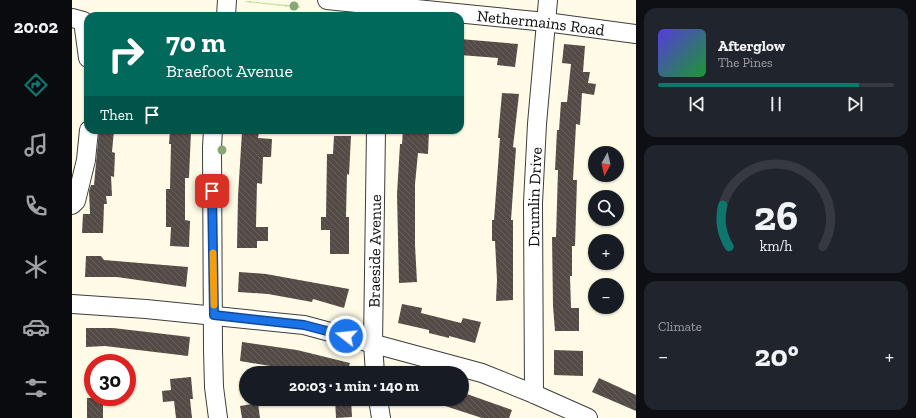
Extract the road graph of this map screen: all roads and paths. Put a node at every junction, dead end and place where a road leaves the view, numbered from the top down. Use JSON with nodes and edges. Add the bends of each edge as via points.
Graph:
{"nodes":[{"id":1,"x":227,"y":0,"type":"edge"},
{"id":2,"x":327,"y":0,"type":"edge"},
{"id":3,"x":548,"y":0,"type":"edge"},
{"id":4,"x":383,"y":7,"type":"edge"},
{"id":5,"x":226,"y":12,"type":"edge"},
{"id":6,"x":437,"y":12,"type":"edge"},
{"id":7,"x":464,"y":14,"type":"edge"},
{"id":8,"x":72,"y":18,"type":"edge"},
{"id":9,"x":546,"y":22,"type":"junction"},
{"id":10,"x":84,"y":33,"type":"edge"},
{"id":11,"x":636,"y":34,"type":"edge"},
{"id":12,"x":89,"y":134,"type":"edge"},
{"id":13,"x":213,"y":134,"type":"edge"},
{"id":14,"x":376,"y":134,"type":"edge"},
{"id":15,"x":72,"y":205,"type":"edge"},
{"id":16,"x":72,"y":304,"type":"edge"},
{"id":17,"x":214,"y":315,"type":"junction"},
{"id":18,"x":373,"y":344,"type":"junction"},
{"id":19,"x":375,"y":366,"type":"edge"},
{"id":20,"x":534,"y":394,"type":"junction"},
{"id":21,"x":379,"y":406,"type":"edge"},
{"id":22,"x":218,"y":418,"type":"edge"},
{"id":23,"x":381,"y":418,"type":"edge"},
{"id":24,"x":588,"y":418,"type":"edge"}],
"edges":[{"from":1,"to":5,"type":"street"},
{"from":2,"to":4,"type":"street","name":"Nethermains Road"},
{"from":3,"to":9,"type":"street","name":"Drumlin Drive"},
{"from":4,"to":6,"type":"street","name":"Nethermains Road"},
{"from":7,"to":9,"type":"street","name":"Nethermains Road"},
{"from":8,"to":10,"type":"street","via":[[82,21]]},
{"from":9,"to":11,"type":"street","name":"Nethermains Road"},
{"from":9,"to":20,"type":"street","name":"Drumlin Drive","via":[[537,124],[534,203]]},
{"from":12,"to":15,"type":"street","via":[[86,160],[76,201]]},
{"from":13,"to":17,"type":"street"},
{"from":14,"to":18,"type":"street","name":"Braeside Avenue"},
{"from":16,"to":17,"type":"street"},
{"from":17,"to":18,"type":"street","via":[[304,325]]},
{"from":17,"to":22,"type":"street","via":[[214,387]]},
{"from":18,"to":19,"type":"street","name":"Braeside Avenue"},
{"from":18,"to":20,"type":"street","via":[[482,373]]},
{"from":20,"to":24,"type":"street"},
{"from":21,"to":23,"type":"street"}]}
